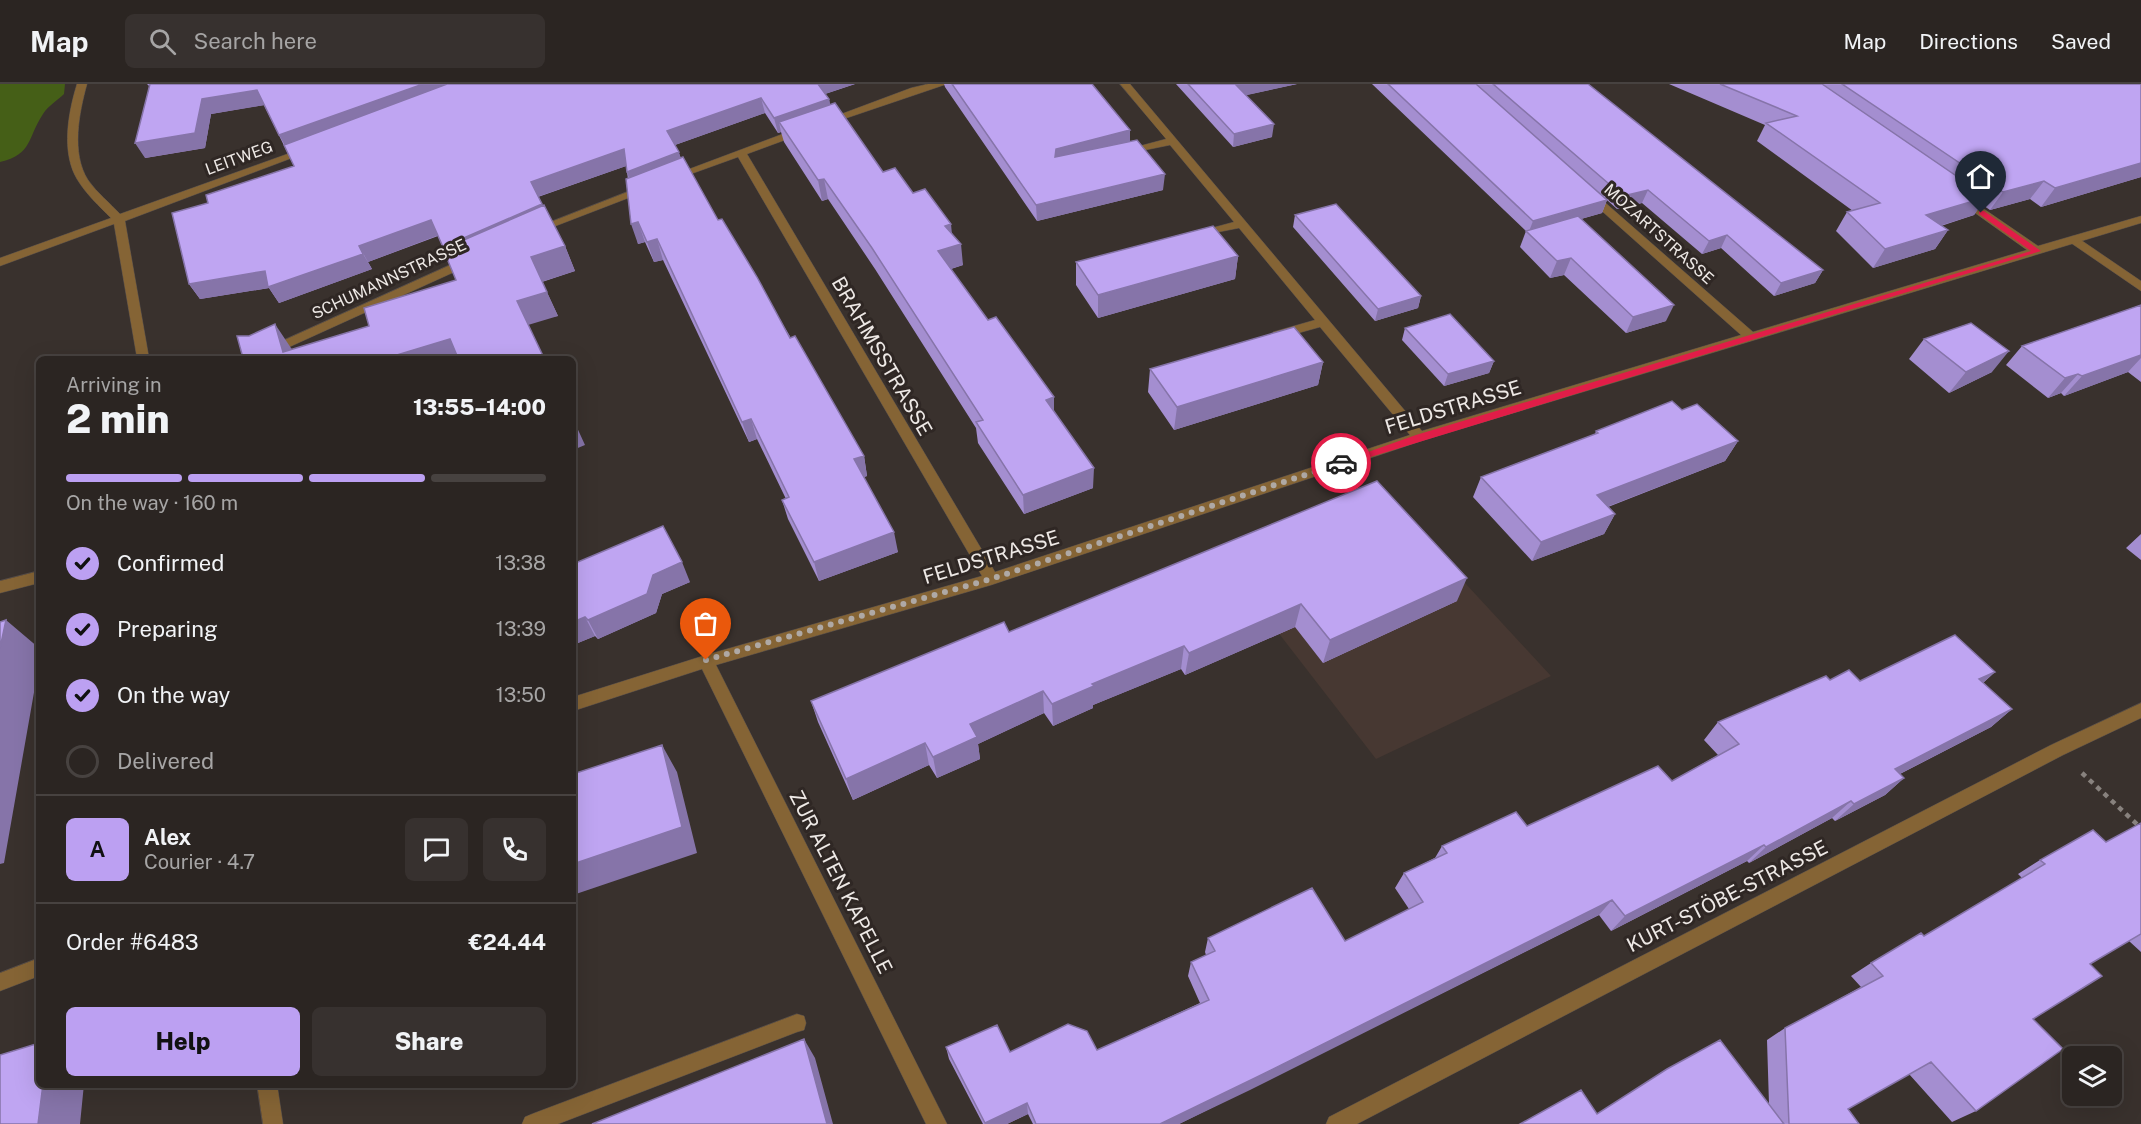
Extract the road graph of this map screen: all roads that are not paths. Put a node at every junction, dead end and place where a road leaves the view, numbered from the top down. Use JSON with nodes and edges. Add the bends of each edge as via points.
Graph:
{"nodes":[{"id":1,"x":82,"y":84,"type":"edge"},
{"id":2,"x":942,"y":84,"type":"edge"},
{"id":3,"x":1125,"y":84,"type":"edge"},
{"id":4,"x":1172,"y":141,"type":"junction"},
{"id":5,"x":321,"y":146,"type":"edge"},
{"id":6,"x":740,"y":152,"type":"junction"},
{"id":7,"x":1116,"y":155,"type":"edge"},
{"id":8,"x":1581,"y":187,"type":"edge"},
{"id":9,"x":1950,"y":191,"type":"edge"},
{"id":10,"x":2141,"y":219,"type":"edge"},
{"id":11,"x":119,"y":220,"type":"junction"},
{"id":12,"x":1241,"y":224,"type":"junction"},
{"id":13,"x":529,"y":233,"type":"edge"},
{"id":14,"x":1185,"y":238,"type":"edge"},
{"id":15,"x":2075,"y":240,"type":"junction"},
{"id":16,"x":2037,"y":251,"type":"junction"},
{"id":17,"x":477,"y":257,"type":"edge"},
{"id":18,"x":0,"y":262,"type":"edge"},
{"id":19,"x":2141,"y":287,"type":"edge"},
{"id":20,"x":1323,"y":322,"type":"junction"},
{"id":21,"x":1267,"y":337,"type":"edge"},
{"id":22,"x":1751,"y":338,"type":"junction"},
{"id":23,"x":143,"y":356,"type":"edge"},
{"id":24,"x":259,"y":356,"type":"edge"},
{"id":25,"x":1419,"y":437,"type":"junction"},
{"id":26,"x":36,"y":578,"type":"edge"},
{"id":27,"x":991,"y":579,"type":"junction"},
{"id":28,"x":0,"y":587,"type":"edge"},
{"id":29,"x":706,"y":660,"type":"junction"},
{"id":30,"x":576,"y":703,"type":"edge"},
{"id":31,"x":2141,"y":710,"type":"edge"},
{"id":32,"x":36,"y":968,"type":"edge"},
{"id":33,"x":0,"y":982,"type":"edge"},
{"id":34,"x":797,"y":1023,"type":"dead end"},
{"id":35,"x":268,"y":1088,"type":"edge"},
{"id":36,"x":273,"y":1124,"type":"edge"},
{"id":37,"x":532,"y":1124,"type":"edge"},
{"id":38,"x":937,"y":1124,"type":"edge"},
{"id":39,"x":1336,"y":1124,"type":"edge"}],
"edges":[{"from":1,"to":11,"type":"street","via":[[75,102],[74,144],[81,177]]},
{"from":2,"to":6,"type":"street"},
{"from":3,"to":4,"type":"street"},
{"from":4,"to":7,"type":"street"},
{"from":4,"to":12,"type":"street"},
{"from":5,"to":11,"type":"street","name":"LEITWEG"},
{"from":6,"to":13,"type":"street"},
{"from":6,"to":27,"type":"street","name":"BRAHMSSTRASSE"},
{"from":8,"to":22,"type":"street","name":"MOZARTSTRASSE"},
{"from":9,"to":16,"type":"street"},
{"from":10,"to":15,"type":"street","name":"FELDSTRASSE"},
{"from":11,"to":18,"type":"street","name":"LEITWEG"},
{"from":11,"to":23,"type":"street"},
{"from":12,"to":14,"type":"street"},
{"from":12,"to":20,"type":"street"},
{"from":15,"to":16,"type":"street","name":"FELDSTRASSE"},
{"from":15,"to":19,"type":"street"},
{"from":16,"to":22,"type":"street","name":"FELDSTRASSE"},
{"from":17,"to":24,"type":"street","name":"SCHUMANNSTRASSE"},
{"from":20,"to":21,"type":"street"},
{"from":20,"to":25,"type":"street"},
{"from":22,"to":25,"type":"street","name":"FELDSTRASSE"},
{"from":25,"to":27,"type":"street","name":"FELDSTRASSE"},
{"from":26,"to":28,"type":"street"},
{"from":27,"to":29,"type":"street","name":"FELDSTRASSE"},
{"from":29,"to":30,"type":"street","name":"FELDSTRASSE"},
{"from":29,"to":38,"type":"street","name":"ZUR ALTEN KAPELLE"},
{"from":31,"to":39,"type":"street","name":"KURT-STÖBE-STRASSE"},
{"from":32,"to":33,"type":"street"},
{"from":34,"to":37,"type":"street"},
{"from":35,"to":36,"type":"street"}]}
